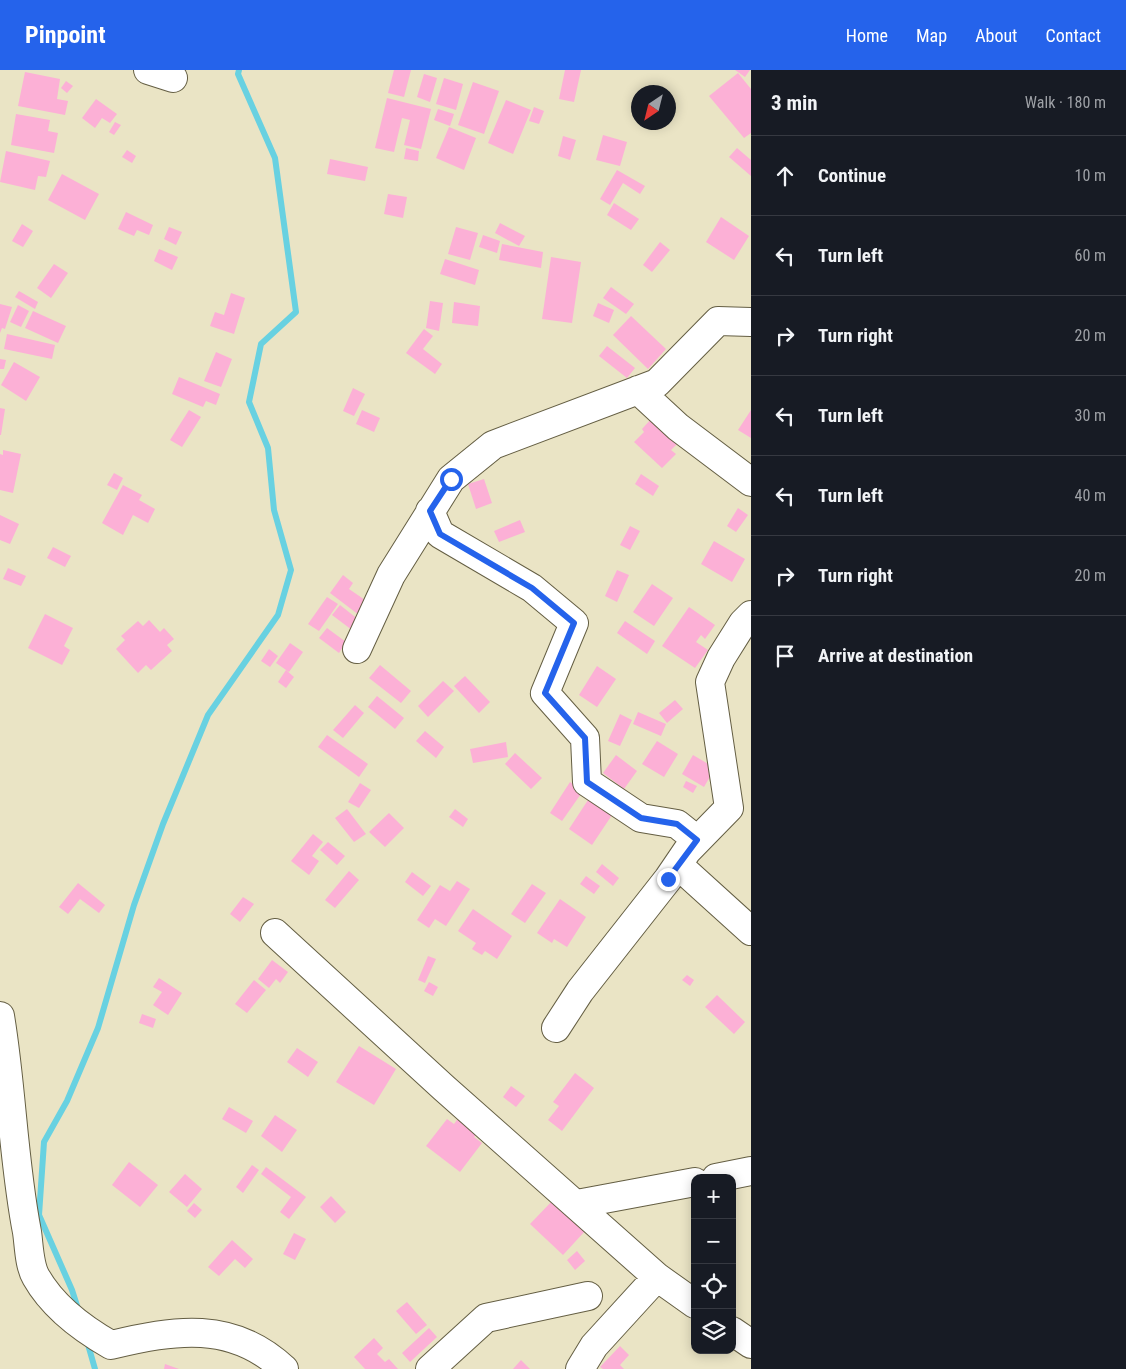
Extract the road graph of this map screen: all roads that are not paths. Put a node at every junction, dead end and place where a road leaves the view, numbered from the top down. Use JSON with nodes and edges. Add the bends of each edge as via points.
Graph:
{"nodes":[{"id":1,"x":751,"y":322,"type":"edge"},
{"id":2,"x":638,"y":390,"type":"junction"},
{"id":3,"x":751,"y":482,"type":"edge"},
{"id":4,"x":430,"y":511,"type":"junction"},
{"id":5,"x":751,"y":615,"type":"edge"},
{"id":6,"x":357,"y":649,"type":"dead end"},
{"id":7,"x":697,"y":840,"type":"junction"},
{"id":8,"x":678,"y":865,"type":"junction"},
{"id":9,"x":751,"y":931,"type":"edge"},
{"id":10,"x":275,"y":934,"type":"dead end"},
{"id":11,"x":0,"y":1016,"type":"edge"},
{"id":12,"x":556,"y":1028,"type":"dead end"},
{"id":13,"x":751,"y":1171,"type":"edge"},
{"id":14,"x":736,"y":1174,"type":"edge"},
{"id":15,"x":691,"y":1183,"type":"edge"},
{"id":16,"x":577,"y":1204,"type":"junction"},
{"id":17,"x":657,"y":1277,"type":"junction"},
{"id":18,"x":588,"y":1296,"type":"dead end"},
{"id":19,"x":691,"y":1301,"type":"edge"},
{"id":20,"x":736,"y":1334,"type":"edge"},
{"id":21,"x":751,"y":1344,"type":"edge"},
{"id":22,"x":284,"y":1369,"type":"edge"},
{"id":23,"x":430,"y":1369,"type":"edge"},
{"id":24,"x":580,"y":1369,"type":"edge"}],
"edges":[{"from":1,"to":2,"type":"street","via":[[718,321],[657,383]]},
{"from":2,"to":3,"type":"street","via":[[678,427]]},
{"from":2,"to":4,"type":"street","via":[[493,445],[451,479]]},
{"from":4,"to":6,"type":"street","via":[[391,575]]},
{"from":4,"to":7,"type":"street","via":[[440,534],[532,588],[574,623],[545,693],[585,738],[587,782],[641,818],[677,824]]},
{"from":5,"to":7,"type":"street","via":[[721,658],[710,682],[729,808]]},
{"from":7,"to":8,"type":"street"},
{"from":8,"to":9,"type":"street"},
{"from":8,"to":12,"type":"street","via":[[580,991]]},
{"from":10,"to":16,"type":"street"},
{"from":11,"to":22,"type":"street","via":[[19,1192],[34,1274],[50,1298],[84,1330],[111,1346],[191,1331],[243,1340]]},
{"from":13,"to":14,"type":"street"},
{"from":15,"to":16,"type":"street"},
{"from":16,"to":17,"type":"street"},
{"from":17,"to":19,"type":"street"},
{"from":17,"to":24,"type":"street","via":[[594,1346]]},
{"from":18,"to":23,"type":"street","via":[[486,1318]]},
{"from":20,"to":21,"type":"street"}]}
